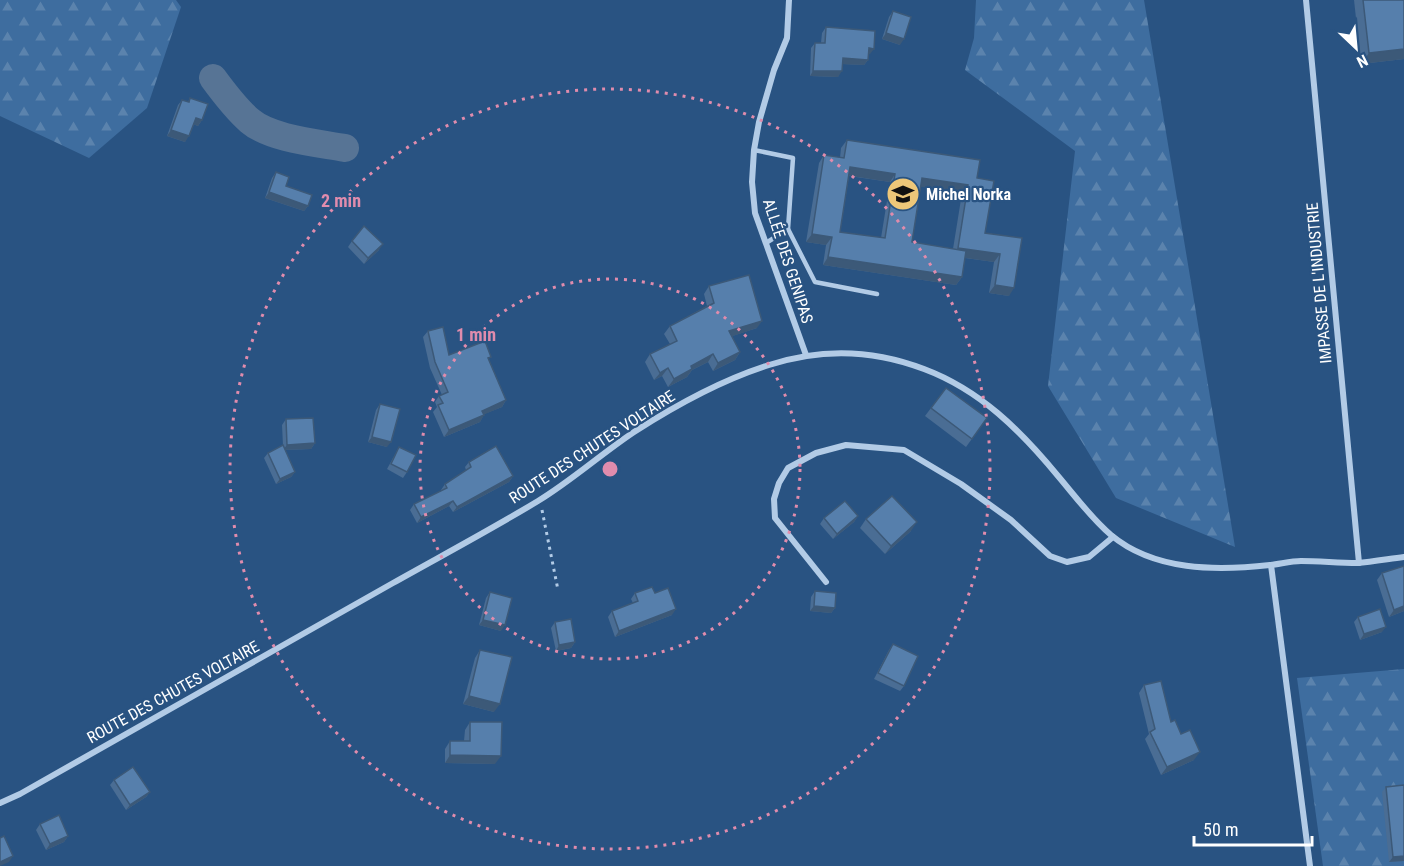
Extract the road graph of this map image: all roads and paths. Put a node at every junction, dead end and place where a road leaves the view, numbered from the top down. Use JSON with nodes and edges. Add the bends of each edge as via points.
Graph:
{"nodes":[{"id":1,"x":789,"y":0,"type":"edge"},
{"id":2,"x":1306,"y":0,"type":"edge"},
{"id":3,"x":754,"y":150,"type":"junction"},
{"id":4,"x":788,"y":229,"type":"junction"},
{"id":5,"x":766,"y":243,"type":"junction"},
{"id":6,"x":877,"y":294,"type":"dead end"},
{"id":7,"x":806,"y":355,"type":"junction"},
{"id":8,"x":540,"y":500,"type":"junction"},
{"id":9,"x":1113,"y":537,"type":"junction"},
{"id":10,"x":1404,"y":557,"type":"edge"},
{"id":11,"x":1359,"y":563,"type":"junction"},
{"id":12,"x":1271,"y":565,"type":"junction"},
{"id":13,"x":826,"y":582,"type":"dead end"},
{"id":14,"x":558,"y":590,"type":"dead end"},
{"id":15,"x":0,"y":803,"type":"edge"},
{"id":16,"x":1310,"y":866,"type":"edge"}],
"edges":[{"from":1,"to":3,"type":"street","name":"ALLÉE DES GENIPAS","via":[[786,38]]},
{"from":2,"to":11,"type":"street","name":"IMPASSE DE L'INDUSTRIE"},
{"from":3,"to":4,"type":"lane","via":[[793,158]]},
{"from":3,"to":5,"type":"street","name":"ALLÉE DES GENIPAS","via":[[755,213]]},
{"from":4,"to":5,"type":"lane"},
{"from":4,"to":6,"type":"lane","via":[[815,282]]},
{"from":5,"to":7,"type":"street","name":"ALLÉE DES GENIPAS"},
{"from":7,"to":8,"type":"street","name":"ROUTE DES CHUTES VOLTAIRE","via":[[733,377],[681,403]]},
{"from":7,"to":9,"type":"street","name":"ROUTE DES CHUTES VOLTAIRE","via":[[852,352],[890,358],[955,382],[991,405],[1021,432]]},
{"from":8,"to":14,"type":"path"},
{"from":8,"to":15,"type":"street","name":"ROUTE DES CHUTES VOLTAIRE"},
{"from":9,"to":12,"type":"street","name":"ROUTE DES CHUTES VOLTAIRE","via":[[1152,558],[1182,566]]},
{"from":9,"to":13,"type":"street","via":[[1089,556],[1067,562],[1050,556],[1011,520],[904,450],[846,445],[816,453],[788,468],[774,499],[775,518]]},
{"from":10,"to":11,"type":"street","name":"ROUTE DES CHUTES VOLTAIRE"},
{"from":11,"to":12,"type":"street","name":"ROUTE DES CHUTES VOLTAIRE","via":[[1297,561]]},
{"from":12,"to":16,"type":"street"}]}
